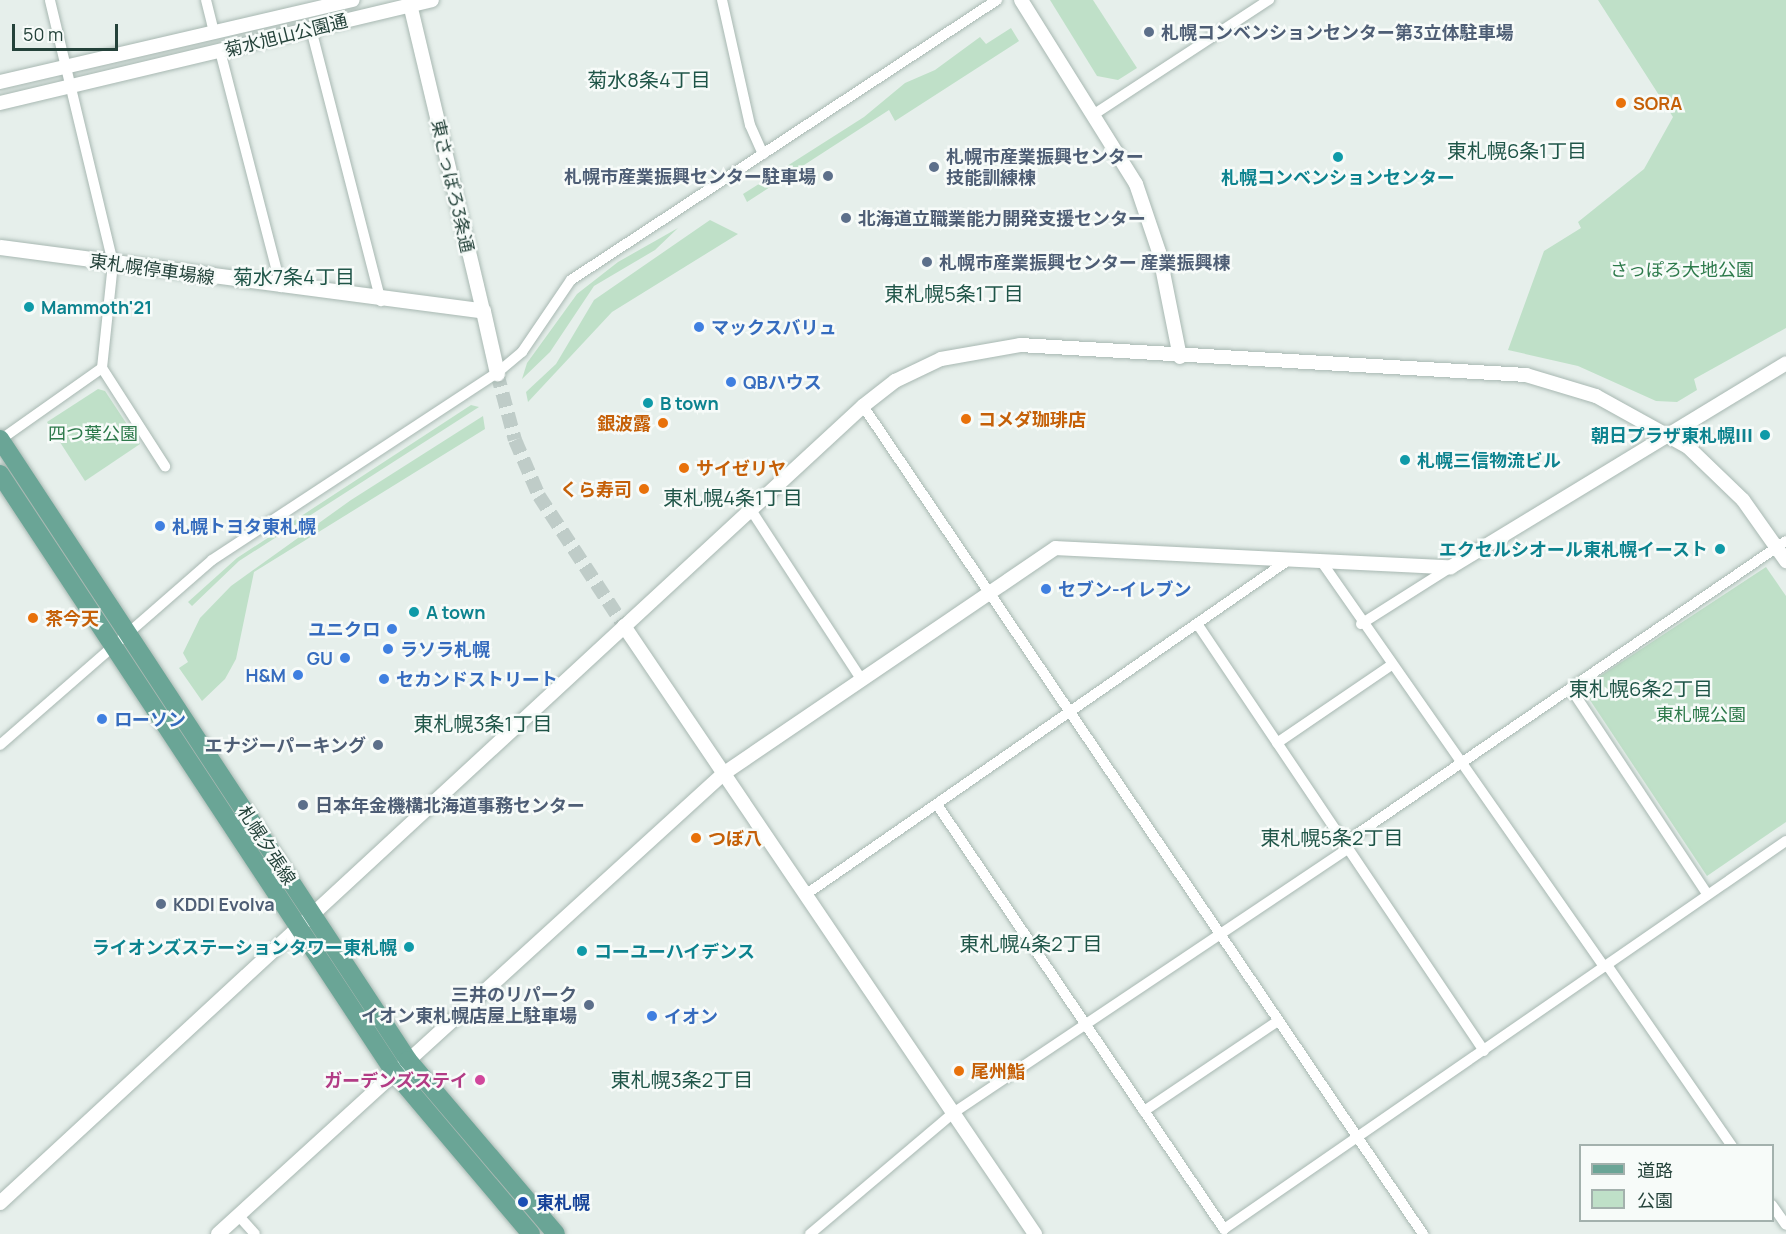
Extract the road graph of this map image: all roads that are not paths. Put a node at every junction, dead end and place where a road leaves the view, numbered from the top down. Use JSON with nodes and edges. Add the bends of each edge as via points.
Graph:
{"nodes":[{"id":1,"x":50,"y":0,"type":"edge"},
{"id":2,"x":206,"y":0,"type":"edge"},
{"id":3,"x":353,"y":0,"type":"edge"},
{"id":4,"x":432,"y":0,"type":"edge"},
{"id":5,"x":722,"y":0,"type":"edge"},
{"id":6,"x":997,"y":0,"type":"edge"},
{"id":7,"x":1021,"y":0,"type":"edge"},
{"id":8,"x":1269,"y":0,"type":"edge"},
{"id":9,"x":410,"y":3,"type":"edge"},
{"id":10,"x":305,"y":5,"type":"edge"},
{"id":11,"x":311,"y":29,"type":"junction"},
{"id":12,"x":214,"y":32,"type":"junction"},
{"id":13,"x":220,"y":51,"type":"junction"},
{"id":14,"x":67,"y":66,"type":"junction"},
{"id":15,"x":0,"y":82,"type":"edge"},
{"id":16,"x":71,"y":86,"type":"junction"},
{"id":17,"x":0,"y":103,"type":"edge"},
{"id":18,"x":1096,"y":113,"type":"junction"},
{"id":19,"x":763,"y":154,"type":"junction"},
{"id":20,"x":0,"y":247,"type":"edge"},
{"id":21,"x":113,"y":264,"type":"junction"},
{"id":22,"x":280,"y":287,"type":"junction"},
{"id":23,"x":381,"y":301,"type":"junction"},
{"id":24,"x":483,"y":311,"type":"junction"},
{"id":25,"x":1180,"y":357,"type":"junction"},
{"id":26,"x":1786,"y":363,"type":"edge"},
{"id":27,"x":102,"y":368,"type":"junction"},
{"id":28,"x":497,"y":373,"type":"junction"},
{"id":29,"x":863,"y":406,"type":"junction"},
{"id":30,"x":1666,"y":433,"type":"junction"},
{"id":31,"x":0,"y":439,"type":"edge"},
{"id":32,"x":165,"y":466,"type":"dead end"},
{"id":33,"x":0,"y":474,"type":"edge"},
{"id":34,"x":751,"y":510,"type":"junction"},
{"id":35,"x":1781,"y":544,"type":"edge"},
{"id":36,"x":1290,"y":559,"type":"junction"},
{"id":37,"x":1321,"y":561,"type":"junction"},
{"id":38,"x":1786,"y":561,"type":"edge"},
{"id":39,"x":1451,"y":567,"type":"junction"},
{"id":40,"x":988,"y":592,"type":"junction"},
{"id":41,"x":1361,"y":624,"type":"junction"},
{"id":42,"x":1198,"y":625,"type":"junction"},
{"id":43,"x":624,"y":626,"type":"junction"},
{"id":44,"x":128,"y":633,"type":"junction"},
{"id":45,"x":113,"y":646,"type":"junction"},
{"id":46,"x":1390,"y":666,"type":"junction"},
{"id":47,"x":861,"y":679,"type":"junction"},
{"id":48,"x":1571,"y":689,"type":"junction"},
{"id":49,"x":1071,"y":715,"type":"junction"},
{"id":50,"x":1277,"y":743,"type":"junction"},
{"id":51,"x":0,"y":745,"type":"edge"},
{"id":52,"x":1460,"y":766,"type":"junction"},
{"id":53,"x":723,"y":774,"type":"junction"},
{"id":54,"x":938,"y":806,"type":"junction"},
{"id":55,"x":1786,"y":841,"type":"edge"},
{"id":56,"x":1346,"y":846,"type":"junction"},
{"id":57,"x":1707,"y":894,"type":"junction"},
{"id":58,"x":805,"y":895,"type":"junction"},
{"id":59,"x":313,"y":914,"type":"junction"},
{"id":60,"x":299,"y":929,"type":"junction"},
{"id":61,"x":1220,"y":934,"type":"junction"},
{"id":62,"x":1606,"y":966,"type":"junction"},
{"id":63,"x":1278,"y":1021,"type":"junction"},
{"id":64,"x":1086,"y":1024,"type":"junction"},
{"id":65,"x":1484,"y":1051,"type":"junction"},
{"id":66,"x":408,"y":1060,"type":"junction"},
{"id":67,"x":394,"y":1072,"type":"junction"},
{"id":68,"x":1144,"y":1111,"type":"junction"},
{"id":69,"x":953,"y":1113,"type":"junction"},
{"id":70,"x":1361,"y":1138,"type":"junction"},
{"id":71,"x":1731,"y":1144,"type":"edge"},
{"id":72,"x":0,"y":1203,"type":"edge"},
{"id":73,"x":1774,"y":1207,"type":"edge"},
{"id":74,"x":238,"y":1215,"type":"junction"},
{"id":75,"x":1786,"y":1225,"type":"edge"},
{"id":76,"x":1223,"y":1232,"type":"edge"},
{"id":77,"x":218,"y":1234,"type":"edge"},
{"id":78,"x":255,"y":1234,"type":"edge"},
{"id":79,"x":531,"y":1234,"type":"edge"},
{"id":80,"x":556,"y":1234,"type":"edge"},
{"id":81,"x":810,"y":1234,"type":"edge"},
{"id":82,"x":1035,"y":1234,"type":"edge"},
{"id":83,"x":1423,"y":1234,"type":"edge"}],
"edges":[{"from":1,"to":14,"type":"street"},
{"from":2,"to":12,"type":"street"},
{"from":3,"to":10,"type":"street","name":"菊水旭山公園通"},
{"from":4,"to":9,"type":"street","name":"菊水旭山公園通"},
{"from":5,"to":19,"type":"street","via":[[750,125]]},
{"from":6,"to":19,"type":"street"},
{"from":7,"to":18,"type":"street"},
{"from":8,"to":18,"type":"street"},
{"from":9,"to":11,"type":"street","name":"菊水旭山公園通"},
{"from":9,"to":24,"type":"street","name":"東さっぽろ3条通"},
{"from":10,"to":12,"type":"street","name":"菊水旭山公園通"},
{"from":11,"to":13,"type":"street","name":"菊水旭山公園通"},
{"from":11,"to":23,"type":"street"},
{"from":12,"to":14,"type":"street","name":"菊水旭山公園通"},
{"from":13,"to":16,"type":"street","name":"菊水旭山公園通"},
{"from":13,"to":22,"type":"street"},
{"from":14,"to":15,"type":"street","name":"菊水旭山公園通"},
{"from":14,"to":16,"type":"street"},
{"from":16,"to":17,"type":"street","name":"菊水旭山公園通"},
{"from":16,"to":21,"type":"street"},
{"from":18,"to":25,"type":"street","via":[[1149,217]]},
{"from":19,"to":28,"type":"street","via":[[571,280],[522,352]]},
{"from":20,"to":21,"type":"main road","name":"東札幌停車場線"},
{"from":21,"to":22,"type":"main road","name":"東札幌停車場線"},
{"from":21,"to":27,"type":"street"},
{"from":22,"to":23,"type":"main road","name":"東札幌停車場線"},
{"from":23,"to":24,"type":"main road","name":"東札幌停車場線"},
{"from":24,"to":28,"type":"main road","name":"東さっぽろ3条通"},
{"from":25,"to":29,"type":"street","via":[[992,347],[920,368]]},
{"from":25,"to":30,"type":"street","via":[[1499,370],[1596,396]]},
{"from":26,"to":30,"type":"street"},
{"from":27,"to":31,"type":"street"},
{"from":27,"to":32,"type":"street"},
{"from":28,"to":44,"type":"street","via":[[212,560]]},
{"from":29,"to":34,"type":"street"},
{"from":29,"to":40,"type":"street"},
{"from":30,"to":35,"type":"street","via":[[1716,472]]},
{"from":30,"to":39,"type":"street"},
{"from":31,"to":44,"type":"main road","name":"札幌夕張線"},
{"from":33,"to":45,"type":"main road","name":"札幌夕張線"},
{"from":34,"to":43,"type":"street"},
{"from":34,"to":47,"type":"street"},
{"from":35,"to":38,"type":"street"},
{"from":35,"to":48,"type":"street"},
{"from":36,"to":37,"type":"street"},
{"from":36,"to":40,"type":"street","via":[[1067,546]]},
{"from":36,"to":42,"type":"street"},
{"from":37,"to":39,"type":"street"},
{"from":37,"to":41,"type":"street"},
{"from":39,"to":41,"type":"street"},
{"from":40,"to":47,"type":"street"},
{"from":40,"to":49,"type":"street"},
{"from":41,"to":46,"type":"street"},
{"from":42,"to":49,"type":"street"},
{"from":42,"to":50,"type":"street"},
{"from":43,"to":53,"type":"street"},
{"from":43,"to":59,"type":"street"},
{"from":44,"to":45,"type":"street"},
{"from":44,"to":59,"type":"main road","name":"札幌夕張線"},
{"from":45,"to":51,"type":"street"},
{"from":45,"to":60,"type":"main road","name":"札幌夕張線"},
{"from":46,"to":50,"type":"street"},
{"from":46,"to":52,"type":"street"},
{"from":47,"to":53,"type":"street"},
{"from":48,"to":52,"type":"street"},
{"from":48,"to":57,"type":"street"},
{"from":49,"to":54,"type":"street"},
{"from":49,"to":61,"type":"street"},
{"from":50,"to":56,"type":"street"},
{"from":52,"to":56,"type":"street"},
{"from":52,"to":62,"type":"street"},
{"from":53,"to":58,"type":"street"},
{"from":53,"to":66,"type":"street"},
{"from":54,"to":58,"type":"street"},
{"from":54,"to":64,"type":"street"},
{"from":55,"to":57,"type":"street"},
{"from":56,"to":61,"type":"street"},
{"from":56,"to":65,"type":"street"},
{"from":57,"to":62,"type":"street"},
{"from":58,"to":69,"type":"street"},
{"from":59,"to":60,"type":"street"},
{"from":59,"to":66,"type":"main road","name":"札幌夕張線"},
{"from":60,"to":67,"type":"main road","name":"札幌夕張線"},
{"from":60,"to":72,"type":"street"},
{"from":61,"to":63,"type":"street"},
{"from":61,"to":64,"type":"street"},
{"from":62,"to":65,"type":"street"},
{"from":62,"to":71,"type":"street"},
{"from":63,"to":68,"type":"street"},
{"from":63,"to":70,"type":"street"},
{"from":64,"to":68,"type":"street"},
{"from":64,"to":69,"type":"street"},
{"from":65,"to":70,"type":"street"},
{"from":66,"to":67,"type":"street"},
{"from":66,"to":80,"type":"main road","name":"札幌夕張線"},
{"from":67,"to":74,"type":"street"},
{"from":67,"to":79,"type":"main road","name":"札幌夕張線"},
{"from":68,"to":76,"type":"street"},
{"from":69,"to":81,"type":"street"},
{"from":69,"to":82,"type":"street"},
{"from":70,"to":76,"type":"street"},
{"from":70,"to":83,"type":"street"},
{"from":73,"to":75,"type":"street"},
{"from":74,"to":77,"type":"street"},
{"from":74,"to":78,"type":"street"}]}
